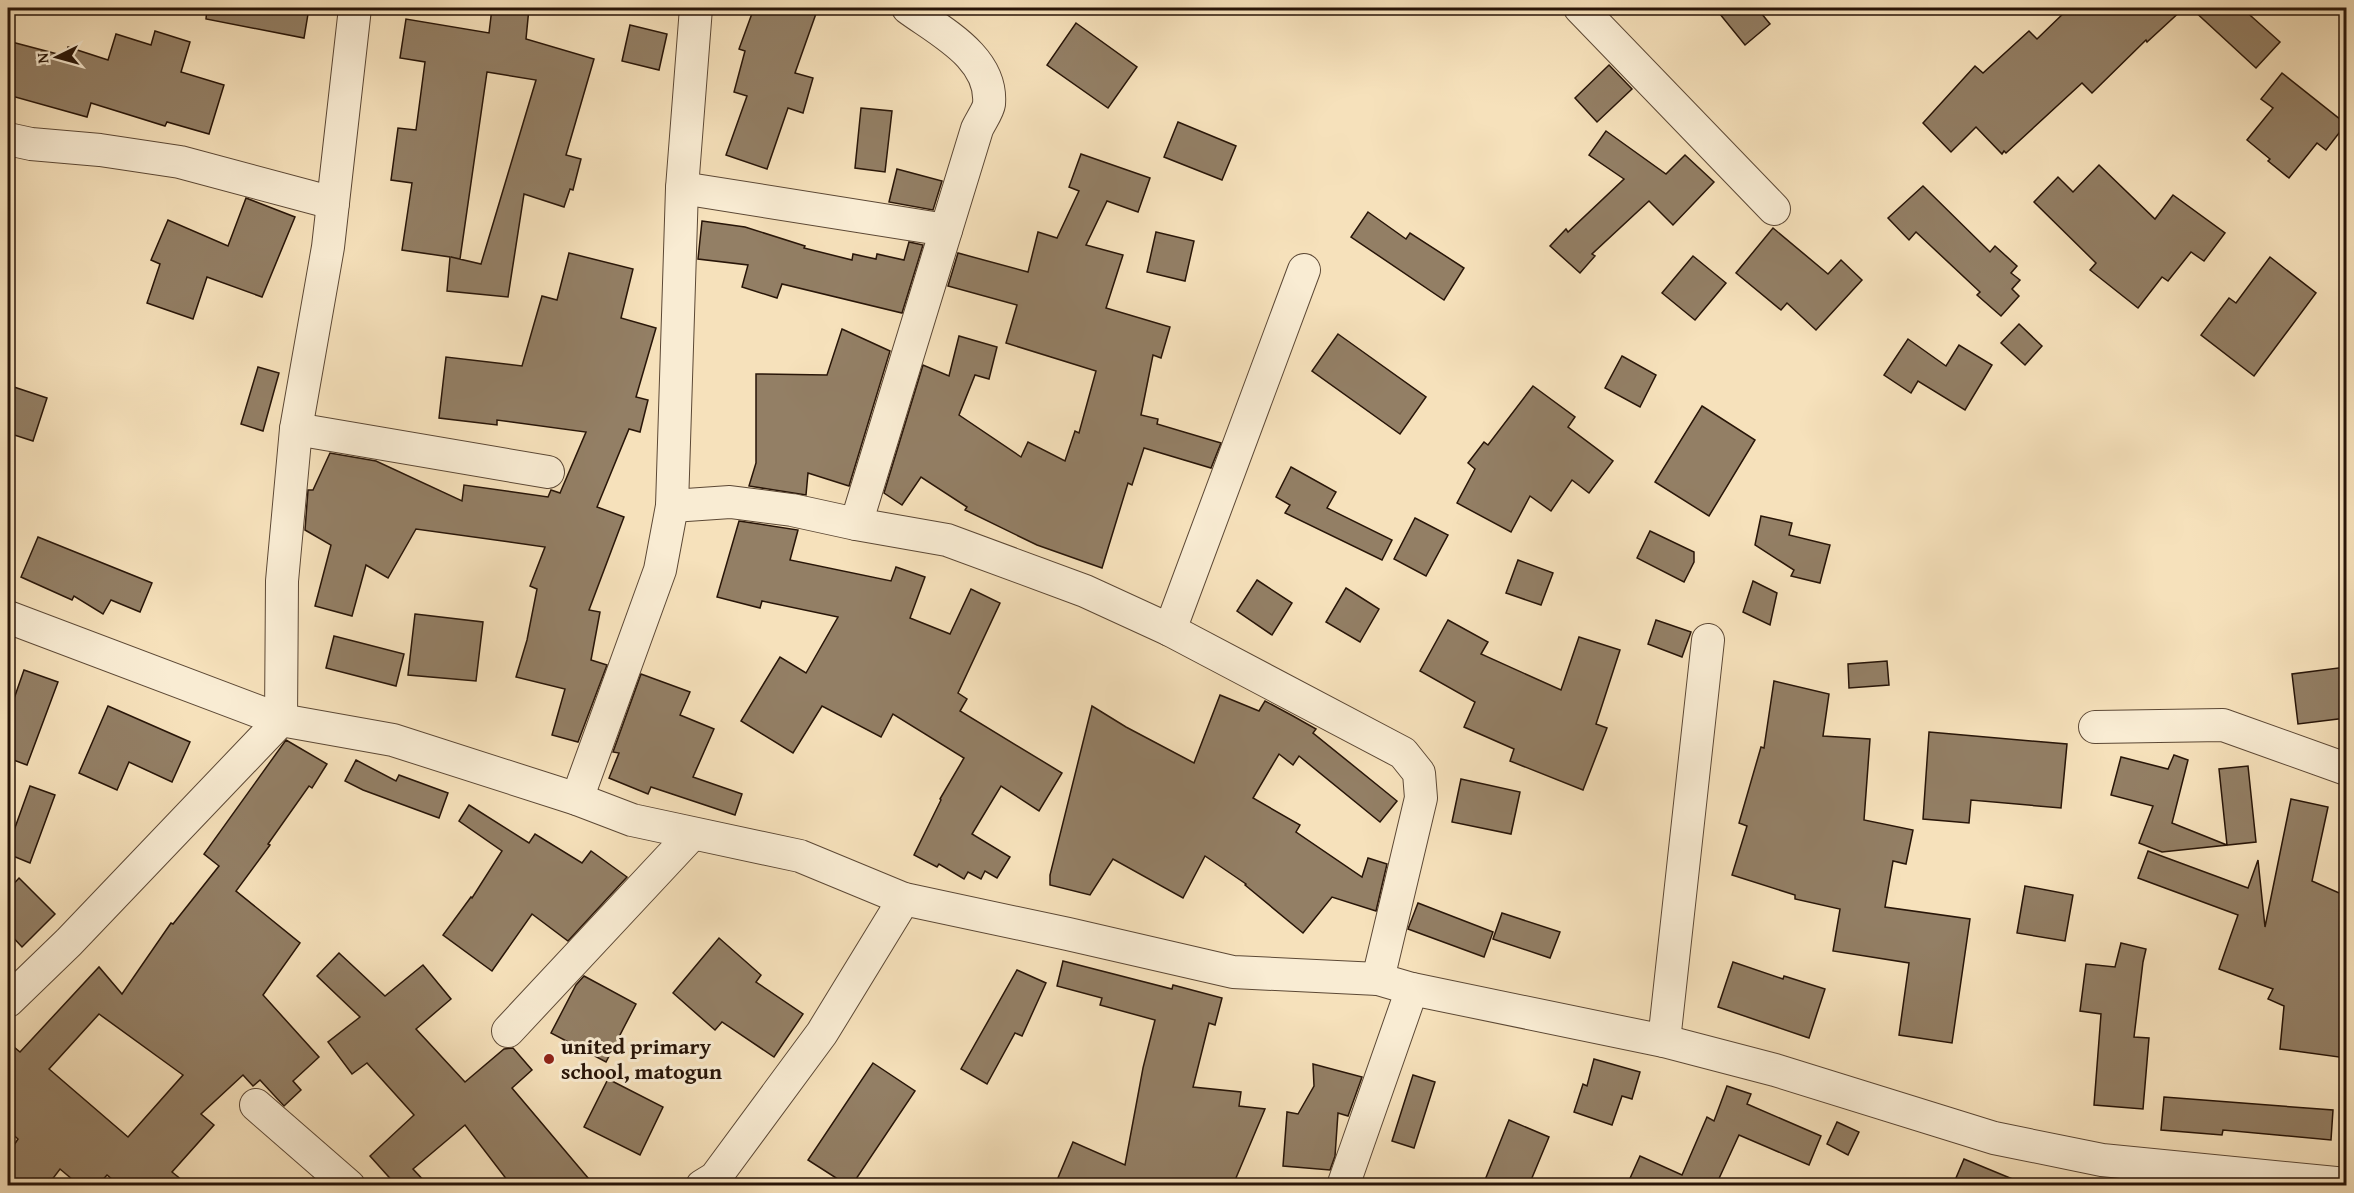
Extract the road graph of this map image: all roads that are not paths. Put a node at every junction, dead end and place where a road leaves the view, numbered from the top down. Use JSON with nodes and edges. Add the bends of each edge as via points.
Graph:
{"nodes":[{"id":1,"x":355,"y":8,"type":"edge"},
{"id":2,"x":696,"y":8,"type":"edge"},
{"id":3,"x":908,"y":8,"type":"edge"},
{"id":4,"x":1580,"y":8,"type":"edge"},
{"id":5,"x":8,"y":139,"type":"edge"},
{"id":6,"x":682,"y":188,"type":"junction"},
{"id":7,"x":333,"y":203,"type":"junction"},
{"id":8,"x":1774,"y":209,"type":"dead end"},
{"id":9,"x":946,"y":230,"type":"junction"},
{"id":10,"x":1304,"y":270,"type":"dead end"},
{"id":11,"x":296,"y":429,"type":"junction"},
{"id":12,"x":548,"y":472,"type":"dead end"},
{"id":13,"x":672,"y":506,"type":"junction"},
{"id":14,"x":856,"y":524,"type":"junction"},
{"id":15,"x":8,"y":617,"type":"edge"},
{"id":16,"x":1170,"y":630,"type":"junction"},
{"id":17,"x":1708,"y":640,"type":"dead end"},
{"id":18,"x":281,"y":720,"type":"junction"},
{"id":19,"x":2095,"y":728,"type":"dead end"},
{"id":20,"x":2346,"y":769,"type":"edge"},
{"id":21,"x":577,"y":799,"type":"junction"},
{"id":22,"x":692,"y":834,"type":"junction"},
{"id":23,"x":904,"y":899,"type":"junction"},
{"id":24,"x":1378,"y":979,"type":"junction"},
{"id":25,"x":1412,"y":989,"type":"junction"},
{"id":26,"x":8,"y":1001,"type":"edge"},
{"id":27,"x":508,"y":1030,"type":"dead end"},
{"id":28,"x":1664,"y":1041,"type":"junction"},
{"id":29,"x":256,"y":1105,"type":"dead end"},
{"id":30,"x":713,"y":1183,"type":"edge"},
{"id":31,"x":2346,"y":1184,"type":"edge"},
{"id":32,"x":349,"y":1185,"type":"edge"},
{"id":33,"x":1343,"y":1185,"type":"edge"}],
"edges":[{"from":1,"to":7,"type":"street"},
{"from":2,"to":6,"type":"street"},
{"from":3,"to":9,"type":"street","via":[[970,54],[985,74],[989,105],[977,129]]},
{"from":4,"to":8,"type":"street"},
{"from":5,"to":7,"type":"street","via":[[180,162]]},
{"from":6,"to":9,"type":"street"},
{"from":6,"to":13,"type":"street"},
{"from":7,"to":11,"type":"street"},
{"from":9,"to":14,"type":"street"},
{"from":10,"to":16,"type":"street"},
{"from":11,"to":12,"type":"street"},
{"from":11,"to":18,"type":"street","via":[[282,581]]},
{"from":13,"to":14,"type":"street","via":[[730,502]]},
{"from":13,"to":21,"type":"street","via":[[660,570]]},
{"from":14,"to":16,"type":"street","via":[[947,540],[1086,591]]},
{"from":15,"to":18,"type":"street"},
{"from":16,"to":24,"type":"street","via":[[1403,753],[1419,773],[1421,798]]},
{"from":17,"to":28,"type":"street"},
{"from":18,"to":21,"type":"street","via":[[393,740]]},
{"from":18,"to":26,"type":"street"},
{"from":19,"to":20,"type":"street","via":[[2223,725]]},
{"from":21,"to":22,"type":"street","via":[[632,820]]},
{"from":22,"to":23,"type":"street","via":[[800,856]]},
{"from":22,"to":27,"type":"street"},
{"from":23,"to":24,"type":"street","via":[[1233,972]]},
{"from":23,"to":30,"type":"street","via":[[822,1033]]},
{"from":24,"to":25,"type":"street"},
{"from":25,"to":28,"type":"street"},
{"from":25,"to":33,"type":"street"},
{"from":28,"to":31,"type":"street","via":[[1775,1070],[1994,1138],[2102,1160]]},
{"from":29,"to":32,"type":"street"}]}
